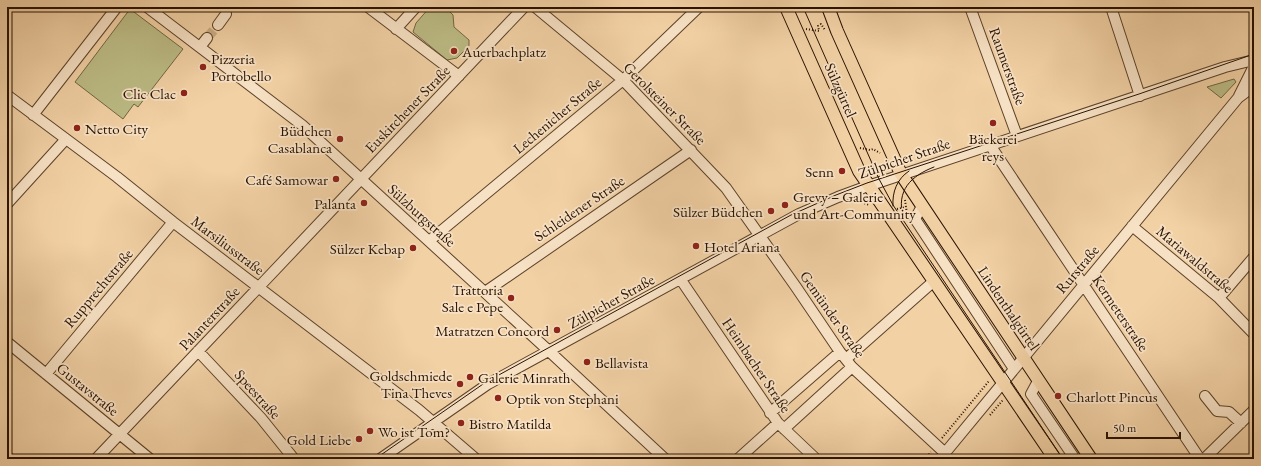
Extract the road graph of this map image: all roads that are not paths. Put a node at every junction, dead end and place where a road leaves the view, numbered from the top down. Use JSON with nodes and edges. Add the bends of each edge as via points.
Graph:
{"nodes":[{"id":1,"x":117,"y":7,"type":"edge"},
{"id":2,"x":147,"y":7,"type":"edge"},
{"id":3,"x":368,"y":7,"type":"edge"},
{"id":4,"x":416,"y":7,"type":"edge"},
{"id":5,"x":524,"y":7,"type":"edge"},
{"id":6,"x":535,"y":7,"type":"edge"},
{"id":7,"x":699,"y":7,"type":"edge"},
{"id":8,"x":786,"y":7,"type":"edge"},
{"id":9,"x":828,"y":7,"type":"edge"},
{"id":10,"x":970,"y":7,"type":"edge"},
{"id":11,"x":1111,"y":7,"type":"edge"},
{"id":12,"x":226,"y":14,"type":"dead end"},
{"id":13,"x":218,"y":25,"type":"tunnel mouth"},
{"id":14,"x":396,"y":29,"type":"junction"},
{"id":15,"x":207,"y":38,"type":"tunnel mouth"},
{"id":16,"x":200,"y":47,"type":"junction"},
{"id":17,"x":1254,"y":60,"type":"edge"},
{"id":18,"x":1254,"y":66,"type":"edge"},
{"id":19,"x":459,"y":76,"type":"junction"},
{"id":20,"x":623,"y":80,"type":"junction"},
{"id":21,"x":1254,"y":86,"type":"edge"},
{"id":22,"x":7,"y":95,"type":"edge"},
{"id":23,"x":1140,"y":96,"type":"junction"},
{"id":24,"x":1238,"y":98,"type":"junction"},
{"id":25,"x":33,"y":115,"type":"junction"},
{"id":26,"x":1018,"y":136,"type":"junction"},
{"id":27,"x":66,"y":139,"type":"junction"},
{"id":28,"x":990,"y":145,"type":"junction"},
{"id":29,"x":691,"y":150,"type":"junction"},
{"id":30,"x":901,"y":174,"type":"junction"},
{"id":31,"x":361,"y":180,"type":"junction"},
{"id":32,"x":868,"y":186,"type":"junction"},
{"id":33,"x":7,"y":204,"type":"edge"},
{"id":34,"x":922,"y":206,"type":"junction"},
{"id":35,"x":172,"y":222,"type":"junction"},
{"id":36,"x":1132,"y":226,"type":"junction"},
{"id":37,"x":759,"y":235,"type":"junction"},
{"id":38,"x":429,"y":241,"type":"junction"},
{"id":39,"x":1254,"y":257,"type":"edge"},
{"id":40,"x":682,"y":280,"type":"junction"},
{"id":41,"x":934,"y":281,"type":"junction"},
{"id":42,"x":1084,"y":285,"type":"junction"},
{"id":43,"x":259,"y":287,"type":"junction"},
{"id":44,"x":485,"y":292,"type":"junction"},
{"id":45,"x":1219,"y":298,"type":"junction"},
{"id":46,"x":972,"y":308,"type":"junction"},
{"id":47,"x":993,"y":313,"type":"junction"},
{"id":48,"x":1254,"y":334,"type":"edge"},
{"id":49,"x":7,"y":342,"type":"edge"},
{"id":50,"x":198,"y":351,"type":"junction"},
{"id":51,"x":550,"y":352,"type":"junction"},
{"id":52,"x":1023,"y":357,"type":"junction"},
{"id":53,"x":846,"y":359,"type":"junction"},
{"id":54,"x":1014,"y":369,"type":"junction"},
{"id":55,"x":46,"y":374,"type":"junction"},
{"id":56,"x":1000,"y":377,"type":"junction"},
{"id":57,"x":1038,"y":381,"type":"junction"},
{"id":58,"x":1205,"y":396,"type":"dead end"},
{"id":59,"x":770,"y":412,"type":"junction"},
{"id":60,"x":1253,"y":412,"type":"edge"},
{"id":61,"x":431,"y":422,"type":"junction"},
{"id":62,"x":1241,"y":423,"type":"junction"},
{"id":63,"x":781,"y":426,"type":"junction"},
{"id":64,"x":119,"y":433,"type":"junction"},
{"id":65,"x":942,"y":456,"type":"edge"},
{"id":66,"x":7,"y":457,"type":"edge"},
{"id":67,"x":10,"y":459,"type":"edge"},
{"id":68,"x":96,"y":459,"type":"edge"},
{"id":69,"x":150,"y":459,"type":"edge"},
{"id":70,"x":294,"y":459,"type":"edge"},
{"id":71,"x":380,"y":459,"type":"edge"},
{"id":72,"x":476,"y":459,"type":"edge"},
{"id":73,"x":665,"y":459,"type":"edge"},
{"id":74,"x":738,"y":459,"type":"edge"},
{"id":75,"x":816,"y":459,"type":"edge"},
{"id":76,"x":1055,"y":459,"type":"edge"},
{"id":77,"x":1075,"y":459,"type":"edge"},
{"id":78,"x":1091,"y":459,"type":"edge"},
{"id":79,"x":1200,"y":459,"type":"edge"},
{"id":80,"x":1204,"y":459,"type":"edge"}],
"edges":[{"from":1,"to":25,"type":"street"},
{"from":2,"to":16,"type":"street","name":"Sülzburgstraße"},
{"from":3,"to":14,"type":"street"},
{"from":4,"to":14,"type":"street"},
{"from":5,"to":19,"type":"street","name":"Euskirchener Straße"},
{"from":6,"to":20,"type":"street","name":"Gerolsteiner Straße"},
{"from":7,"to":20,"type":"street","name":"Lechenicher Straße"},
{"from":8,"to":32,"type":"main road","name":"Sülzgürtel"},
{"from":9,"to":30,"type":"main road","name":"Sülzgürtel"},
{"from":10,"to":26,"type":"street","name":"Raumerstraße"},
{"from":11,"to":23,"type":"street"},
{"from":12,"to":13,"type":"street"},
{"from":14,"to":19,"type":"street"},
{"from":15,"to":16,"type":"street"},
{"from":16,"to":31,"type":"street","name":"Sülzburgstraße","via":[[302,125]]},
{"from":17,"to":23,"type":"street","name":"Zülpicher Straße","via":[[1225,67]]},
{"from":18,"to":24,"type":"street","name":"Rurstraße"},
{"from":19,"to":31,"type":"street","name":"Euskirchener Straße"},
{"from":20,"to":29,"type":"street","name":"Gerolsteiner Straße"},
{"from":20,"to":38,"type":"street","name":"Lechenicher Straße"},
{"from":21,"to":24,"type":"street","name":"Rurstraße"},
{"from":22,"to":25,"type":"street","name":"Marsiliusstraße"},
{"from":23,"to":26,"type":"street","name":"Zülpicher Straße"},
{"from":24,"to":36,"type":"street","name":"Rurstraße"},
{"from":25,"to":27,"type":"street","name":"Marsiliusstraße"},
{"from":26,"to":28,"type":"street","name":"Zülpicher Straße"},
{"from":27,"to":33,"type":"street"},
{"from":27,"to":35,"type":"street","name":"Marsiliusstraße"},
{"from":28,"to":30,"type":"street","name":"Zülpicher Straße"},
{"from":28,"to":42,"type":"street","name":"Kermeterstraße"},
{"from":29,"to":37,"type":"street","name":"Gerolsteiner Straße","via":[[726,188]]},
{"from":29,"to":44,"type":"street","name":"Schleidener Straße"},
{"from":30,"to":32,"type":"street","name":"Zülpicher Straße"},
{"from":30,"to":34,"type":"main road","name":"Lindenthalgürtel"},
{"from":31,"to":38,"type":"street","name":"Sülzburgstraße"},
{"from":31,"to":43,"type":"street","name":"Palanterstraße"},
{"from":32,"to":37,"type":"street","name":"Zülpicher Straße","via":[[799,214]]},
{"from":32,"to":41,"type":"main road"},
{"from":34,"to":46,"type":"street","via":[[915,219]]},
{"from":34,"to":47,"type":"main road","name":"Lindenthalgürtel"},
{"from":35,"to":43,"type":"street","name":"Marsiliusstraße"},
{"from":35,"to":55,"type":"street","name":"Rupprechtstraße"},
{"from":36,"to":42,"type":"street","name":"Rurstraße"},
{"from":36,"to":45,"type":"street","name":"Mariawaldstraße"},
{"from":37,"to":40,"type":"street","name":"Zülpicher Straße"},
{"from":37,"to":53,"type":"street","name":"Gemünder Straße"},
{"from":38,"to":44,"type":"street","name":"Sülzburgstraße"},
{"from":39,"to":45,"type":"street"},
{"from":40,"to":51,"type":"street","name":"Zülpicher Straße"},
{"from":40,"to":59,"type":"street","name":"Heimbacher Straße"},
{"from":41,"to":53,"type":"street"},
{"from":41,"to":56,"type":"main road"},
{"from":42,"to":52,"type":"street","name":"Rurstraße"},
{"from":42,"to":79,"type":"street","name":"Kermeterstraße"},
{"from":43,"to":50,"type":"street","name":"Palanterstraße"},
{"from":43,"to":61,"type":"street","name":"Marsiliusstraße"},
{"from":44,"to":51,"type":"street","name":"Sülzburgstraße"},
{"from":45,"to":48,"type":"street","name":"Mariawaldstraße"},
{"from":46,"to":47,"type":"street"},
{"from":46,"to":54,"type":"street"},
{"from":47,"to":52,"type":"main road","name":"Lindenthalgürtel"},
{"from":49,"to":55,"type":"street","name":"Gustavstraße"},
{"from":50,"to":64,"type":"street","name":"Palanterstraße"},
{"from":50,"to":70,"type":"street","name":"Speestraße","via":[[261,418]]},
{"from":51,"to":61,"type":"street","name":"Zülpicher Straße","via":[[488,384]]},
{"from":51,"to":73,"type":"street","name":"Sülzburgstraße"},
{"from":52,"to":54,"type":"street","name":"Rurstraße"},
{"from":52,"to":57,"type":"main road","name":"Lindenthalgürtel"},
{"from":53,"to":59,"type":"street"},
{"from":53,"to":63,"type":"street"},
{"from":53,"to":65,"type":"street","name":"Gemünder Straße","via":[[936,445]]},
{"from":54,"to":56,"type":"street","name":"Rurstraße"},
{"from":55,"to":64,"type":"street","name":"Gustavstraße"},
{"from":56,"to":65,"type":"street","name":"Rurstraße"},
{"from":56,"to":76,"type":"main road"},
{"from":57,"to":77,"type":"street","via":[[1031,394]]},
{"from":57,"to":78,"type":"main road","name":"Lindenthalgürtel"},
{"from":58,"to":62,"type":"street","via":[[1217,411],[1229,412]]},
{"from":59,"to":63,"type":"street","name":"Heimbacher Straße"},
{"from":60,"to":62,"type":"street"},
{"from":61,"to":71,"type":"street","name":"Zülpicher Straße"},
{"from":61,"to":72,"type":"street","name":"Marsiliusstraße"},
{"from":62,"to":80,"type":"street"},
{"from":63,"to":74,"type":"street"},
{"from":63,"to":75,"type":"street","name":"Heimbacher Straße"},
{"from":64,"to":68,"type":"street","name":"Palanterstraße"},
{"from":64,"to":69,"type":"street","name":"Gustavstraße"},
{"from":66,"to":67,"type":"street"}]}
